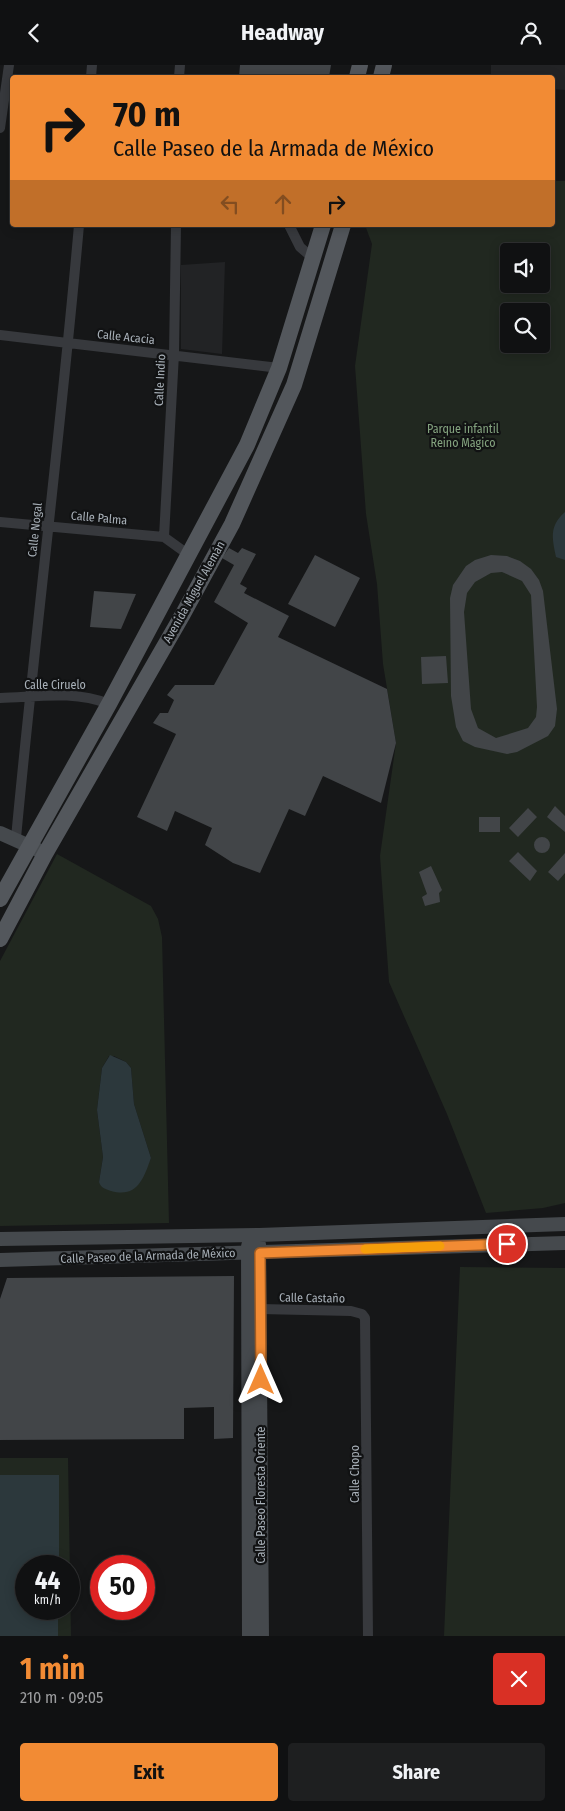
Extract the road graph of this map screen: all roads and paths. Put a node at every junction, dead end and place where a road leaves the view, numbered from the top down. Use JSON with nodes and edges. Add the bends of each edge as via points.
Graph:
{"nodes":[{"id":1,"x":9,"y":65,"type":"edge"},
{"id":2,"x":8,"y":105,"type":"edge"},
{"id":3,"x":0,"y":128,"type":"edge"},
{"id":4,"x":79,"y":227,"type":"edge"},
{"id":5,"x":176,"y":227,"type":"edge"},
{"id":6,"x":290,"y":227,"type":"edge"},
{"id":7,"x":322,"y":227,"type":"edge"},
{"id":8,"x":342,"y":227,"type":"edge"},
{"id":9,"x":314,"y":259,"type":"junction"},
{"id":10,"x":0,"y":335,"type":"edge"},
{"id":11,"x":69,"y":343,"type":"junction"},
{"id":12,"x":174,"y":355,"type":"junction"},
{"id":13,"x":279,"y":368,"type":"junction"},
{"id":14,"x":0,"y":522,"type":"edge"},
{"id":15,"x":48,"y":526,"type":"junction"},
{"id":16,"x":164,"y":537,"type":"junction"},
{"id":17,"x":189,"y":555,"type":"junction"},
{"id":18,"x":29,"y":697,"type":"junction"},
{"id":19,"x":0,"y":698,"type":"edge"},
{"id":20,"x":108,"y":704,"type":"junction"},
{"id":21,"x":0,"y":833,"type":"edge"},
{"id":22,"x":23,"y":842,"type":"junction"},
{"id":23,"x":45,"y":854,"type":"junction"},
{"id":24,"x":0,"y":899,"type":"edge"},
{"id":25,"x":0,"y":939,"type":"edge"},
{"id":26,"x":564,"y":1224,"type":"edge"},
{"id":27,"x":253,"y":1235,"type":"junction"},
{"id":28,"x":174,"y":1236,"type":"junction"},
{"id":29,"x":105,"y":1237,"type":"junction"},
{"id":30,"x":0,"y":1239,"type":"edge"},
{"id":31,"x":565,"y":1243,"type":"edge"},
{"id":32,"x":254,"y":1253,"type":"junction"},
{"id":33,"x":176,"y":1255,"type":"junction"},
{"id":34,"x":106,"y":1257,"type":"junction"},
{"id":35,"x":0,"y":1260,"type":"edge"},
{"id":36,"x":260,"y":1309,"type":"junction"},
{"id":37,"x":362,"y":1314,"type":"joint"},
{"id":38,"x":248,"y":1636,"type":"edge"},
{"id":39,"x":262,"y":1636,"type":"edge"},
{"id":40,"x":368,"y":1636,"type":"edge"}],
"edges":[{"from":1,"to":2,"type":"street"},
{"from":2,"to":3,"type":"street"},
{"from":4,"to":11,"type":"street","name":"Calle Nogal"},
{"from":5,"to":12,"type":"street","name":"Calle Indio"},
{"from":6,"to":9,"type":"street","via":[[300,247]]},
{"from":7,"to":9,"type":"main road","name":"Avenida Miguel Alemán"},
{"from":8,"to":23,"type":"main road","name":"Avenida Miguel Alemán","via":[[294,385],[232,524]]},
{"from":9,"to":13,"type":"main road","name":"Avenida Miguel Alemán"},
{"from":10,"to":11,"type":"street","name":"Calle Acacia"},
{"from":11,"to":12,"type":"street","name":"Calle Acacia"},
{"from":11,"to":15,"type":"street","name":"Calle Nogal"},
{"from":12,"to":13,"type":"street","name":"Calle Acacia"},
{"from":12,"to":16,"type":"street","name":"Calle Indio"},
{"from":13,"to":17,"type":"main road","name":"Avenida Miguel Alemán","via":[[247,445]]},
{"from":14,"to":15,"type":"street","name":"Calle Palma"},
{"from":15,"to":16,"type":"street","name":"Calle Palma"},
{"from":15,"to":18,"type":"street","name":"Calle Nogal"},
{"from":16,"to":17,"type":"street"},
{"from":17,"to":20,"type":"main road","name":"Avenida Miguel Alemán"},
{"from":18,"to":19,"type":"street","name":"Calle Ciruelo"},
{"from":18,"to":20,"type":"street","name":"Calle Ciruelo","via":[[84,695]]},
{"from":18,"to":22,"type":"street","name":"Calle Nogal"},
{"from":20,"to":22,"type":"main road","name":"Avenida Miguel Alemán"},
{"from":21,"to":22,"type":"main road"},
{"from":22,"to":23,"type":"main road"},
{"from":22,"to":24,"type":"main road","name":"Avenida Miguel Alemán"},
{"from":23,"to":25,"type":"main road","name":"Avenida Miguel Alemán"},
{"from":26,"to":27,"type":"main road","name":"Calle Paseo de la Armada de México"},
{"from":27,"to":28,"type":"main road","name":"Calle Paseo de la Armada de México"},
{"from":27,"to":32,"type":"main road","name":"Calle Paseo Floresta Oriente"},
{"from":28,"to":29,"type":"main road","name":"Calle Paseo de la Armada de México"},
{"from":28,"to":33,"type":"main road"},
{"from":29,"to":30,"type":"main road","name":"Calle Paseo de la Armada de México"},
{"from":29,"to":34,"type":"main road"},
{"from":31,"to":32,"type":"main road","name":"Calle Paseo de la Armada de México"},
{"from":32,"to":33,"type":"main road","name":"Calle Paseo de la Armada de México"},
{"from":32,"to":36,"type":"main road","name":"Calle Paseo Floresta Oriente"},
{"from":32,"to":38,"type":"main road","name":"Calle Paseo Floresta Oriente"},
{"from":33,"to":34,"type":"main road","name":"Calle Paseo de la Armada de México"},
{"from":34,"to":35,"type":"main road","name":"Calle Paseo de la Armada de México"},
{"from":36,"to":37,"type":"street","name":"Calle Castaño"},
{"from":36,"to":39,"type":"main road","name":"Calle Paseo Floresta Oriente"},
{"from":37,"to":40,"type":"street","name":"Calle Chopo","via":[[366,1324]]}]}
